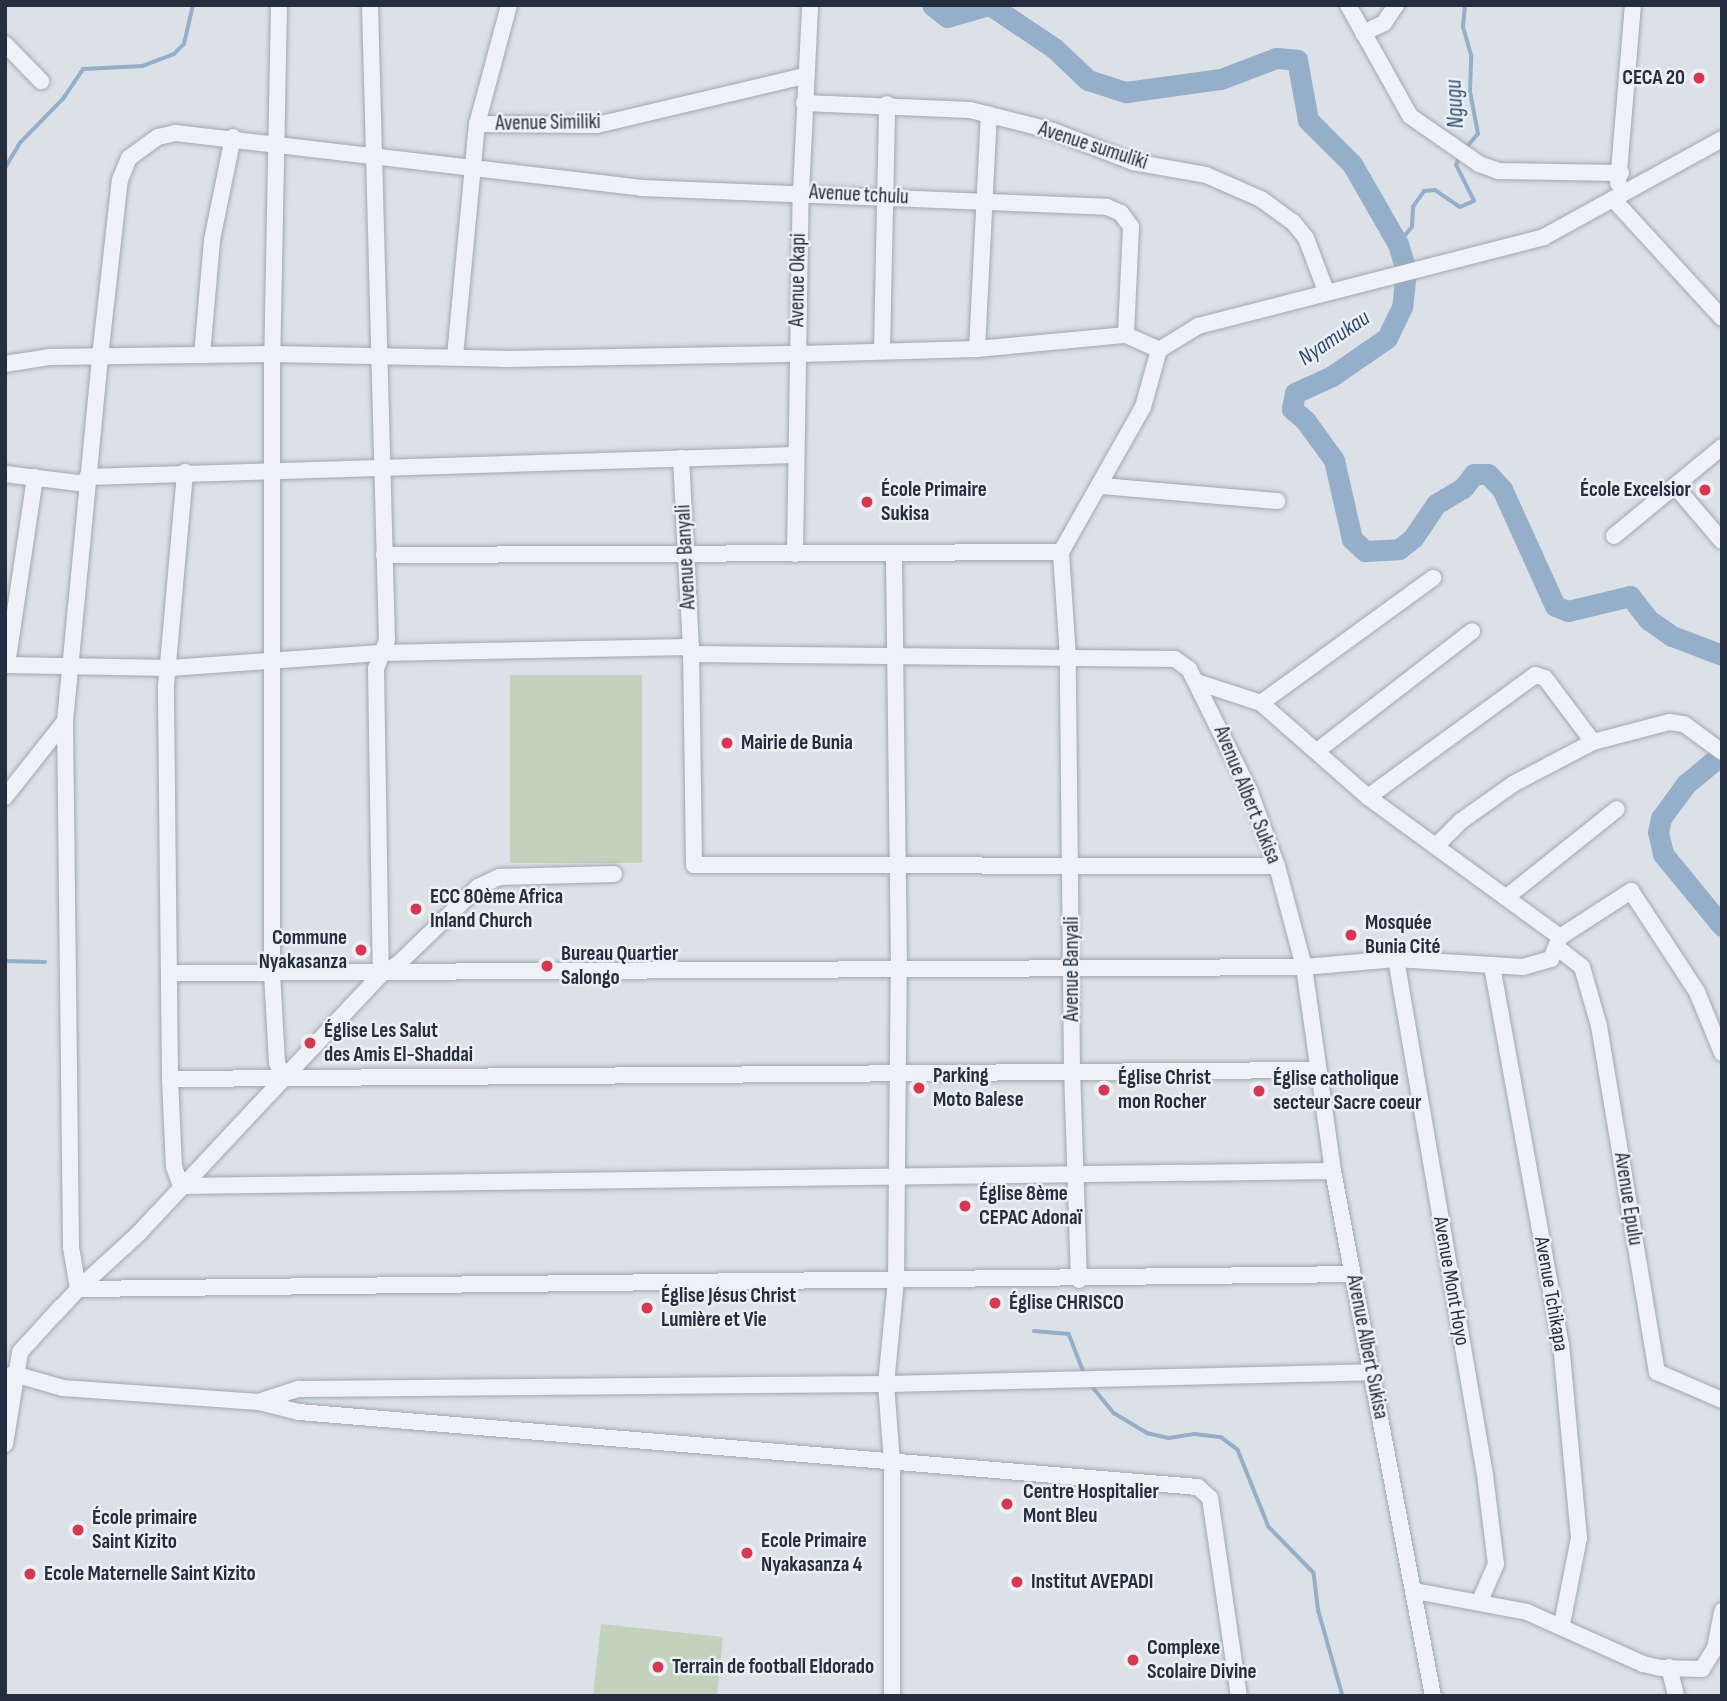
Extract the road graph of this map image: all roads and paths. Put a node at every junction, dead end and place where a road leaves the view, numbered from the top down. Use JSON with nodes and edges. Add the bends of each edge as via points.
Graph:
{"nodes":[{"id":1,"x":279,"y":5,"type":"edge"},
{"id":2,"x":370,"y":5,"type":"edge"},
{"id":3,"x":509,"y":5,"type":"edge"},
{"id":4,"x":810,"y":5,"type":"edge"},
{"id":5,"x":1348,"y":5,"type":"edge"},
{"id":6,"x":1396,"y":5,"type":"edge"},
{"id":7,"x":1633,"y":5,"type":"edge"},
{"id":8,"x":1363,"y":33,"type":"junction"},
{"id":9,"x":5,"y":44,"type":"edge"},
{"id":10,"x":805,"y":76,"type":"junction"},
{"id":11,"x":41,"y":80,"type":"dead end"},
{"id":12,"x":804,"y":103,"type":"junction"},
{"id":13,"x":887,"y":104,"type":"junction"},
{"id":14,"x":989,"y":114,"type":"junction"},
{"id":15,"x":477,"y":124,"type":"junction"},
{"id":16,"x":233,"y":137,"type":"junction"},
{"id":17,"x":1722,"y":139,"type":"edge"},
{"id":18,"x":277,"y":143,"type":"junction"},
{"id":19,"x":373,"y":154,"type":"junction"},
{"id":20,"x":471,"y":167,"type":"junction"},
{"id":21,"x":1621,"y":173,"type":"junction"},
{"id":22,"x":801,"y":192,"type":"junction"},
{"id":23,"x":887,"y":195,"type":"junction"},
{"id":24,"x":1613,"y":199,"type":"junction"},
{"id":25,"x":985,"y":203,"type":"junction"},
{"id":26,"x":1326,"y":291,"type":"junction"},
{"id":27,"x":1722,"y":318,"type":"edge"},
{"id":28,"x":1126,"y":335,"type":"junction"},
{"id":29,"x":977,"y":349,"type":"junction"},
{"id":30,"x":882,"y":350,"type":"junction"},
{"id":31,"x":1159,"y":350,"type":"junction"},
{"id":32,"x":272,"y":354,"type":"junction"},
{"id":33,"x":801,"y":354,"type":"junction"},
{"id":34,"x":202,"y":355,"type":"junction"},
{"id":35,"x":100,"y":356,"type":"junction"},
{"id":36,"x":377,"y":356,"type":"junction"},
{"id":37,"x":456,"y":356,"type":"junction"},
{"id":38,"x":5,"y":364,"type":"edge"},
{"id":39,"x":1722,"y":447,"type":"edge"},
{"id":40,"x":795,"y":455,"type":"junction"},
{"id":41,"x":681,"y":458,"type":"junction"},
{"id":42,"x":273,"y":469,"type":"junction"},
{"id":43,"x":380,"y":469,"type":"junction"},
{"id":44,"x":185,"y":472,"type":"junction"},
{"id":45,"x":5,"y":474,"type":"edge"},
{"id":46,"x":35,"y":477,"type":"junction"},
{"id":47,"x":86,"y":481,"type":"junction"},
{"id":48,"x":1101,"y":486,"type":"junction"},
{"id":49,"x":1675,"y":486,"type":"junction"},
{"id":50,"x":1277,"y":501,"type":"dead end"},
{"id":51,"x":1614,"y":536,"type":"dead end"},
{"id":52,"x":1722,"y":541,"type":"edge"},
{"id":53,"x":1061,"y":552,"type":"junction"},
{"id":54,"x":795,"y":554,"type":"junction"},
{"id":55,"x":894,"y":554,"type":"junction"},
{"id":56,"x":384,"y":555,"type":"junction"},
{"id":57,"x":686,"y":557,"type":"junction"},
{"id":58,"x":1433,"y":578,"type":"dead end"},
{"id":59,"x":1472,"y":631,"type":"dead end"},
{"id":60,"x":691,"y":650,"type":"junction"},
{"id":61,"x":379,"y":653,"type":"junction"},
{"id":62,"x":895,"y":657,"type":"junction"},
{"id":63,"x":1068,"y":658,"type":"junction"},
{"id":64,"x":274,"y":664,"type":"junction"},
{"id":65,"x":6,"y":665,"type":"edge"},
{"id":66,"x":170,"y":668,"type":"junction"},
{"id":67,"x":70,"y":670,"type":"junction"},
{"id":68,"x":1198,"y":682,"type":"junction"},
{"id":69,"x":1261,"y":703,"type":"junction"},
{"id":70,"x":65,"y":721,"type":"junction"},
{"id":71,"x":1593,"y":742,"type":"junction"},
{"id":72,"x":1717,"y":749,"type":"edge"},
{"id":73,"x":1317,"y":751,"type":"junction"},
{"id":74,"x":5,"y":797,"type":"edge"},
{"id":75,"x":1368,"y":797,"type":"junction"},
{"id":76,"x":1617,"y":809,"type":"dead end"},
{"id":77,"x":1437,"y":845,"type":"junction"},
{"id":78,"x":898,"y":865,"type":"junction"},
{"id":79,"x":1071,"y":865,"type":"junction"},
{"id":80,"x":1277,"y":866,"type":"junction"},
{"id":81,"x":614,"y":874,"type":"dead end"},
{"id":82,"x":1508,"y":896,"type":"junction"},
{"id":83,"x":1559,"y":943,"type":"junction"},
{"id":84,"x":1396,"y":959,"type":"junction"},
{"id":85,"x":1492,"y":966,"type":"junction"},
{"id":86,"x":1074,"y":967,"type":"junction"},
{"id":87,"x":1304,"y":967,"type":"junction"},
{"id":88,"x":899,"y":968,"type":"junction"},
{"id":89,"x":171,"y":973,"type":"junction"},
{"id":90,"x":272,"y":973,"type":"junction"},
{"id":91,"x":381,"y":974,"type":"junction"},
{"id":92,"x":1722,"y":1053,"type":"edge"},
{"id":93,"x":1072,"y":1069,"type":"junction"},
{"id":94,"x":1316,"y":1070,"type":"junction"},
{"id":95,"x":896,"y":1075,"type":"junction"},
{"id":96,"x":170,"y":1079,"type":"junction"},
{"id":97,"x":284,"y":1079,"type":"junction"},
{"id":98,"x":1334,"y":1171,"type":"junction"},
{"id":99,"x":1076,"y":1173,"type":"junction"},
{"id":100,"x":894,"y":1178,"type":"junction"},
{"id":101,"x":181,"y":1186,"type":"junction"},
{"id":102,"x":1352,"y":1275,"type":"junction"},
{"id":103,"x":1079,"y":1280,"type":"junction"},
{"id":104,"x":896,"y":1282,"type":"junction"},
{"id":105,"x":78,"y":1289,"type":"junction"},
{"id":106,"x":8,"y":1371,"type":"edge"},
{"id":107,"x":1373,"y":1373,"type":"junction"},
{"id":108,"x":886,"y":1384,"type":"junction"},
{"id":109,"x":1722,"y":1400,"type":"edge"},
{"id":110,"x":259,"y":1402,"type":"junction"},
{"id":111,"x":5,"y":1444,"type":"edge"},
{"id":112,"x":892,"y":1462,"type":"junction"},
{"id":113,"x":1415,"y":1591,"type":"junction"},
{"id":114,"x":1480,"y":1601,"type":"junction"},
{"id":115,"x":1722,"y":1611,"type":"edge"},
{"id":116,"x":1562,"y":1624,"type":"junction"},
{"id":117,"x":1669,"y":1667,"type":"junction"},
{"id":118,"x":1674,"y":1691,"type":"edge"},
{"id":119,"x":892,"y":1696,"type":"edge"},
{"id":120,"x":1239,"y":1696,"type":"edge"},
{"id":121,"x":1433,"y":1696,"type":"edge"}],
"edges":[{"from":1,"to":18,"type":"street"},
{"from":2,"to":19,"type":"street"},
{"from":3,"to":15,"type":"street"},
{"from":4,"to":10,"type":"street","name":"Avenue Okapi"},
{"from":5,"to":8,"type":"street"},
{"from":6,"to":8,"type":"street","via":[[1384,23]]},
{"from":7,"to":21,"type":"street"},
{"from":8,"to":21,"type":"street","via":[[1410,116],[1498,171]]},
{"from":9,"to":11,"type":"street"},
{"from":10,"to":12,"type":"street","name":"Avenue Okapi"},
{"from":10,"to":15,"type":"street","name":"Avenue Similiki","via":[[597,125]]},
{"from":12,"to":13,"type":"street","name":"Avenue sumuliki"},
{"from":12,"to":22,"type":"street","name":"Avenue Okapi"},
{"from":13,"to":14,"type":"street","name":"Avenue sumuliki"},
{"from":13,"to":23,"type":"street"},
{"from":14,"to":25,"type":"street"},
{"from":14,"to":26,"type":"street","name":"Avenue sumuliki","via":[[1053,131],[1133,162],[1206,175],[1261,199],[1306,238]]},
{"from":15,"to":20,"type":"street","name":"Avenue Similiki"},
{"from":16,"to":18,"type":"street","name":"Avenue tchulu"},
{"from":16,"to":34,"type":"street","via":[[202,310]]},
{"from":16,"to":35,"type":"street","name":"Avenue tchulu","via":[[175,133],[158,137],[129,158],[120,180]]},
{"from":17,"to":24,"type":"street"},
{"from":18,"to":19,"type":"street","name":"Avenue tchulu"},
{"from":18,"to":32,"type":"street"},
{"from":19,"to":20,"type":"street","name":"Avenue tchulu"},
{"from":19,"to":36,"type":"street"},
{"from":20,"to":22,"type":"street","name":"Avenue tchulu","via":[[641,188]]},
{"from":20,"to":37,"type":"street","name":"Avenue Similiki"},
{"from":21,"to":24,"type":"street"},
{"from":22,"to":23,"type":"street","name":"Avenue tchulu"},
{"from":22,"to":33,"type":"street","name":"Avenue Okapi","via":[[797,342]]},
{"from":23,"to":25,"type":"street","name":"Avenue tchulu"},
{"from":23,"to":30,"type":"street"},
{"from":24,"to":26,"type":"street","via":[[1544,237]]},
{"from":24,"to":27,"type":"street"},
{"from":25,"to":28,"type":"street","name":"Avenue tchulu","via":[[1107,207],[1121,213],[1131,227]]},
{"from":25,"to":29,"type":"street"},
{"from":26,"to":31,"type":"street","via":[[1198,326]]},
{"from":28,"to":29,"type":"street"},
{"from":28,"to":31,"type":"street"},
{"from":29,"to":30,"type":"street"},
{"from":30,"to":33,"type":"street"},
{"from":31,"to":48,"type":"street","via":[[1143,407]]},
{"from":32,"to":34,"type":"street"},
{"from":32,"to":36,"type":"street"},
{"from":32,"to":42,"type":"street"},
{"from":33,"to":37,"type":"street"},
{"from":33,"to":40,"type":"street","name":"Avenue Okapi"},
{"from":34,"to":35,"type":"street"},
{"from":35,"to":38,"type":"street"},
{"from":35,"to":47,"type":"street","name":"Avenue tchulu"},
{"from":36,"to":37,"type":"street"},
{"from":36,"to":43,"type":"street"},
{"from":39,"to":49,"type":"street"},
{"from":40,"to":41,"type":"street"},
{"from":40,"to":54,"type":"street","name":"Avenue Okapi"},
{"from":41,"to":43,"type":"street"},
{"from":41,"to":57,"type":"street","name":"Avenue Banyali"},
{"from":42,"to":43,"type":"street"},
{"from":42,"to":44,"type":"street"},
{"from":42,"to":64,"type":"street"},
{"from":43,"to":56,"type":"street"},
{"from":44,"to":47,"type":"street"},
{"from":44,"to":66,"type":"street"},
{"from":45,"to":46,"type":"street"},
{"from":46,"to":47,"type":"street"},
{"from":46,"to":65,"type":"street"},
{"from":47,"to":67,"type":"street","name":"Avenue tchulu"},
{"from":48,"to":50,"type":"street"},
{"from":48,"to":53,"type":"street"},
{"from":49,"to":51,"type":"street"},
{"from":49,"to":52,"type":"street"},
{"from":53,"to":55,"type":"street"},
{"from":53,"to":63,"type":"street"},
{"from":54,"to":55,"type":"street"},
{"from":54,"to":57,"type":"street"},
{"from":55,"to":62,"type":"street"},
{"from":56,"to":57,"type":"street"},
{"from":56,"to":61,"type":"street","via":[[387,640]]},
{"from":57,"to":60,"type":"street","name":"Avenue Banyali"},
{"from":58,"to":69,"type":"street"},
{"from":59,"to":73,"type":"street"},
{"from":60,"to":61,"type":"street","name":"Avenue Albert Sukisa"},
{"from":60,"to":62,"type":"street","name":"Avenue Albert Sukisa"},
{"from":60,"to":78,"type":"street","name":"Avenue Banyali","via":[[694,866]]},
{"from":61,"to":64,"type":"street","name":"Avenue Albert Sukisa"},
{"from":61,"to":91,"type":"street"},
{"from":62,"to":63,"type":"street","name":"Avenue Albert Sukisa"},
{"from":62,"to":78,"type":"street"},
{"from":63,"to":68,"type":"street","name":"Avenue Albert Sukisa","via":[[1175,659]]},
{"from":63,"to":79,"type":"street","name":"Avenue Banyali"},
{"from":64,"to":66,"type":"street","name":"Avenue Albert Sukisa"},
{"from":64,"to":90,"type":"street"},
{"from":65,"to":67,"type":"street","name":"Avenue Albert Sukisa"},
{"from":66,"to":67,"type":"street","name":"Avenue Albert Sukisa"},
{"from":66,"to":89,"type":"street","via":[[166,687]]},
{"from":67,"to":70,"type":"street","name":"Avenue tchulu"},
{"from":68,"to":69,"type":"street"},
{"from":68,"to":80,"type":"street","name":"Avenue Albert Sukisa","via":[[1250,792]]},
{"from":69,"to":73,"type":"street","name":"Avenue Epulu"},
{"from":70,"to":74,"type":"street"},
{"from":70,"to":105,"type":"street","name":"Avenue tchulu","via":[[71,1247]]},
{"from":71,"to":72,"type":"street","via":[[1668,722],[1684,724]]},
{"from":71,"to":75,"type":"street","via":[[1545,678],[1535,675]]},
{"from":71,"to":77,"type":"street","via":[[1513,784],[1461,821]]},
{"from":73,"to":75,"type":"street","name":"Avenue Epulu"},
{"from":75,"to":77,"type":"street","name":"Avenue Epulu"},
{"from":76,"to":82,"type":"street","via":[[1525,877]]},
{"from":77,"to":82,"type":"street","name":"Avenue Epulu"},
{"from":78,"to":79,"type":"street"},
{"from":78,"to":88,"type":"street"},
{"from":79,"to":80,"type":"street"},
{"from":79,"to":86,"type":"street","name":"Avenue Banyali"},
{"from":80,"to":87,"type":"street","name":"Avenue Albert Sukisa"},
{"from":81,"to":91,"type":"street","via":[[499,877],[478,887],[398,964]]},
{"from":82,"to":83,"type":"street","name":"Avenue Epulu"},
{"from":83,"to":85,"type":"street","via":[[1551,960],[1538,965]]},
{"from":83,"to":92,"type":"street","via":[[1632,891],[1697,992]]},
{"from":83,"to":109,"type":"street","name":"Avenue Epulu","via":[[1582,967],[1599,1026],[1657,1372]]},
{"from":84,"to":85,"type":"street"},
{"from":84,"to":87,"type":"street"},
{"from":84,"to":114,"type":"street","name":"Avenue Mont Hoyo","via":[[1485,1475],[1496,1564]]},
{"from":85,"to":116,"type":"street","name":"Avenue Tchikapa","via":[[1561,1344],[1579,1538]]},
{"from":86,"to":87,"type":"street"},
{"from":86,"to":88,"type":"street"},
{"from":86,"to":93,"type":"street","name":"Avenue Banyali"},
{"from":87,"to":94,"type":"street","name":"Avenue Albert Sukisa"},
{"from":88,"to":91,"type":"street"},
{"from":88,"to":95,"type":"street"},
{"from":89,"to":90,"type":"street"},
{"from":89,"to":96,"type":"street"},
{"from":90,"to":91,"type":"street"},
{"from":90,"to":97,"type":"street","via":[[278,1063]]},
{"from":91,"to":97,"type":"street"},
{"from":93,"to":94,"type":"street"},
{"from":93,"to":95,"type":"street"},
{"from":93,"to":99,"type":"street","name":"Avenue Banyali"},
{"from":94,"to":98,"type":"street","name":"Avenue Albert Sukisa"},
{"from":95,"to":97,"type":"street"},
{"from":95,"to":100,"type":"street"},
{"from":96,"to":97,"type":"street"},
{"from":96,"to":101,"type":"street","via":[[174,1167]]},
{"from":97,"to":101,"type":"street"},
{"from":98,"to":99,"type":"street"},
{"from":98,"to":102,"type":"street","name":"Avenue Albert Sukisa"},
{"from":99,"to":100,"type":"street"},
{"from":99,"to":103,"type":"street","name":"Avenue Banyali"},
{"from":100,"to":101,"type":"street"},
{"from":100,"to":104,"type":"street"},
{"from":101,"to":105,"type":"street","via":[[139,1233]]},
{"from":102,"to":103,"type":"street"},
{"from":102,"to":107,"type":"street","name":"Avenue Albert Sukisa"},
{"from":103,"to":104,"type":"street"},
{"from":104,"to":105,"type":"street"},
{"from":104,"to":108,"type":"street"},
{"from":105,"to":106,"type":"street"},
{"from":106,"to":110,"type":"street","via":[[62,1388]]},
{"from":106,"to":111,"type":"street"},
{"from":107,"to":108,"type":"street"},
{"from":107,"to":113,"type":"street","name":"Avenue Albert Sukisa"},
{"from":108,"to":110,"type":"street","via":[[299,1389]]},
{"from":108,"to":112,"type":"street"},
{"from":110,"to":112,"type":"street","via":[[299,1412]]},
{"from":112,"to":119,"type":"street"},
{"from":112,"to":120,"type":"street","via":[[1198,1487],[1210,1498]]},
{"from":113,"to":114,"type":"street"},
{"from":113,"to":121,"type":"street","name":"Avenue Albert Sukisa"},
{"from":114,"to":116,"type":"street"},
{"from":115,"to":117,"type":"street","via":[[1709,1662],[1702,1669]]},
{"from":116,"to":117,"type":"street","via":[[1643,1664]]},
{"from":117,"to":118,"type":"street"}]}
